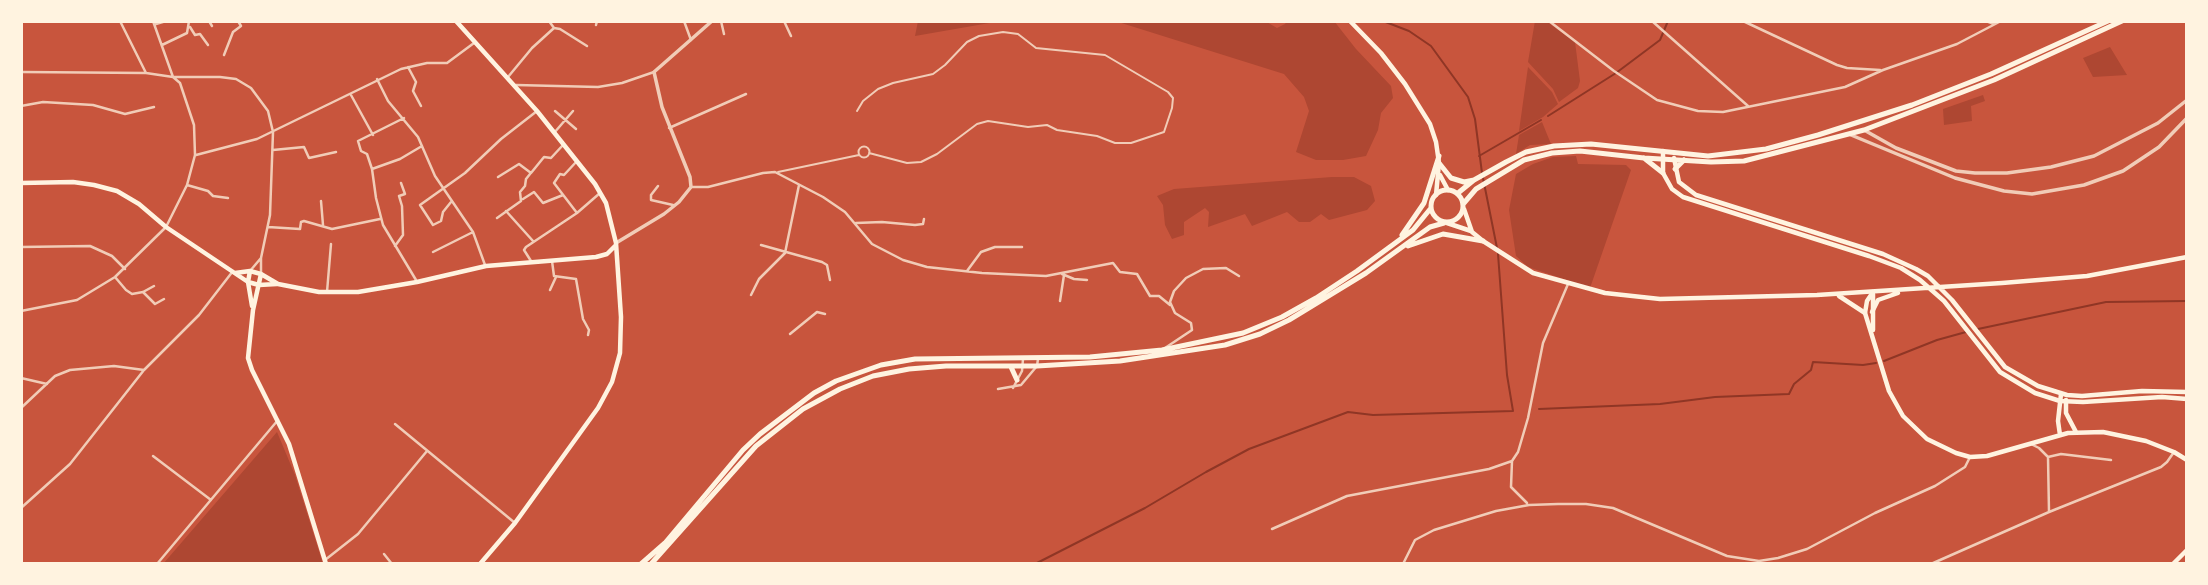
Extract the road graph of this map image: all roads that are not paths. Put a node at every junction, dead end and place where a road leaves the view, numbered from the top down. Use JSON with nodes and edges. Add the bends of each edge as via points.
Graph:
{"nodes":[{"id":1,"x":120,"y":21,"type":"edge"},
{"id":2,"x":166,"y":21,"type":"edge"},
{"id":3,"x":189,"y":21,"type":"edge"},
{"id":4,"x":209,"y":21,"type":"edge"},
{"id":5,"x":238,"y":21,"type":"edge"},
{"id":6,"x":456,"y":21,"type":"edge"},
{"id":7,"x":549,"y":21,"type":"edge"},
{"id":8,"x":684,"y":21,"type":"edge"},
{"id":9,"x":712,"y":21,"type":"edge"},
{"id":10,"x":721,"y":21,"type":"edge"},
{"id":11,"x":784,"y":21,"type":"edge"},
{"id":12,"x":1350,"y":21,"type":"edge"},
{"id":13,"x":1549,"y":21,"type":"edge"},
{"id":14,"x":1652,"y":21,"type":"edge"},
{"id":15,"x":1743,"y":21,"type":"edge"},
{"id":16,"x":1986,"y":21,"type":"edge"},
{"id":17,"x":2001,"y":21,"type":"edge"},
{"id":18,"x":2108,"y":21,"type":"edge"},
{"id":19,"x":2122,"y":21,"type":"edge"},
{"id":20,"x":154,"y":23,"type":"edge"},
{"id":21,"x":1994,"y":24,"type":"junction"},
{"id":22,"x":212,"y":26,"type":"dead end"},
{"id":23,"x":190,"y":27,"type":"junction"},
{"id":24,"x":554,"y":28,"type":"junction"},
{"id":25,"x":724,"y":34,"type":"dead end"},
{"id":26,"x":791,"y":36,"type":"dead end"},
{"id":27,"x":691,"y":40,"type":"junction"},
{"id":28,"x":474,"y":43,"type":"junction"},
{"id":29,"x":162,"y":45,"type":"junction"},
{"id":30,"x":208,"y":45,"type":"dead end"},
{"id":31,"x":587,"y":46,"type":"dead end"},
{"id":32,"x":223,"y":55,"type":"dead end"},
{"id":33,"x":408,"y":67,"type":"junction"},
{"id":34,"x":1884,"y":70,"type":"junction"},
{"id":35,"x":21,"y":72,"type":"edge"},
{"id":36,"x":654,"y":72,"type":"junction"},
{"id":37,"x":146,"y":73,"type":"junction"},
{"id":38,"x":173,"y":77,"type":"junction"},
{"id":39,"x":508,"y":77,"type":"junction"},
{"id":40,"x":377,"y":79,"type":"junction"},
{"id":41,"x":513,"y":85,"type":"junction"},
{"id":42,"x":351,"y":94,"type":"junction"},
{"id":43,"x":746,"y":94,"type":"dead end"},
{"id":44,"x":2187,"y":100,"type":"edge"},
{"id":45,"x":21,"y":106,"type":"edge"},
{"id":46,"x":421,"y":106,"type":"dead end"},
{"id":47,"x":1748,"y":106,"type":"junction"},
{"id":48,"x":154,"y":107,"type":"dead end"},
{"id":49,"x":537,"y":111,"type":"junction"},
{"id":50,"x":555,"y":111,"type":"dead end"},
{"id":51,"x":573,"y":111,"type":"dead end"},
{"id":52,"x":857,"y":111,"type":"dead end"},
{"id":53,"x":404,"y":118,"type":"junction"},
{"id":54,"x":2187,"y":118,"type":"edge"},
{"id":55,"x":567,"y":120,"type":"junction"},
{"id":56,"x":669,"y":128,"type":"junction"},
{"id":57,"x":576,"y":129,"type":"dead end"},
{"id":58,"x":1864,"y":130,"type":"junction"},
{"id":59,"x":273,"y":132,"type":"junction"},
{"id":60,"x":554,"y":133,"type":"junction"},
{"id":61,"x":1849,"y":134,"type":"junction"},
{"id":62,"x":373,"y":135,"type":"junction"},
{"id":63,"x":563,"y":145,"type":"junction"},
{"id":64,"x":422,"y":146,"type":"junction"},
{"id":65,"x":273,"y":150,"type":"junction"},
{"id":66,"x":1663,"y":151,"type":"junction"},
{"id":67,"x":336,"y":152,"type":"dead end"},
{"id":68,"x":869,"y":153,"type":"junction"},
{"id":69,"x":195,"y":155,"type":"junction"},
{"id":70,"x":859,"y":155,"type":"junction"},
{"id":71,"x":1675,"y":156,"type":"junction"},
{"id":72,"x":1644,"y":158,"type":"junction"},
{"id":73,"x":1661,"y":159,"type":"junction"},
{"id":74,"x":1439,"y":160,"type":"junction"},
{"id":75,"x":1684,"y":160,"type":"junction"},
{"id":76,"x":577,"y":161,"type":"junction"},
{"id":77,"x":372,"y":169,"type":"junction"},
{"id":78,"x":1675,"y":169,"type":"junction"},
{"id":79,"x":775,"y":172,"type":"junction"},
{"id":80,"x":531,"y":173,"type":"junction"},
{"id":81,"x":1663,"y":173,"type":"junction"},
{"id":82,"x":1440,"y":174,"type":"junction"},
{"id":83,"x":498,"y":177,"type":"dead end"},
{"id":84,"x":1474,"y":180,"type":"junction"},
{"id":85,"x":21,"y":183,"type":"edge"},
{"id":86,"x":401,"y":183,"type":"dead end"},
{"id":87,"x":187,"y":185,"type":"junction"},
{"id":88,"x":799,"y":185,"type":"junction"},
{"id":89,"x":658,"y":186,"type":"dead end"},
{"id":90,"x":442,"y":187,"type":"junction"},
{"id":91,"x":691,"y":187,"type":"junction"},
{"id":92,"x":1448,"y":190,"type":"junction"},
{"id":93,"x":1458,"y":193,"type":"junction"},
{"id":94,"x":600,"y":194,"type":"junction"},
{"id":95,"x":563,"y":195,"type":"junction"},
{"id":96,"x":1436,"y":195,"type":"junction"},
{"id":97,"x":228,"y":198,"type":"dead end"},
{"id":98,"x":522,"y":199,"type":"junction"},
{"id":99,"x":321,"y":201,"type":"dead end"},
{"id":100,"x":451,"y":202,"type":"junction"},
{"id":101,"x":675,"y":205,"type":"junction"},
{"id":102,"x":1464,"y":206,"type":"junction"},
{"id":103,"x":1431,"y":208,"type":"junction"},
{"id":104,"x":506,"y":211,"type":"junction"},
{"id":105,"x":577,"y":213,"type":"junction"},
{"id":106,"x":497,"y":218,"type":"dead end"},
{"id":107,"x":380,"y":219,"type":"junction"},
{"id":108,"x":924,"y":219,"type":"dead end"},
{"id":109,"x":856,"y":223,"type":"junction"},
{"id":110,"x":1445,"y":223,"type":"junction"},
{"id":111,"x":323,"y":225,"type":"junction"},
{"id":112,"x":166,"y":227,"type":"junction"},
{"id":113,"x":268,"y":227,"type":"junction"},
{"id":114,"x":473,"y":232,"type":"junction"},
{"id":115,"x":1472,"y":232,"type":"junction"},
{"id":116,"x":533,"y":241,"type":"junction"},
{"id":117,"x":1398,"y":241,"type":"junction"},
{"id":118,"x":1483,"y":241,"type":"junction"},
{"id":119,"x":616,"y":243,"type":"junction"},
{"id":120,"x":331,"y":244,"type":"dead end"},
{"id":121,"x":761,"y":245,"type":"dead end"},
{"id":122,"x":395,"y":246,"type":"junction"},
{"id":123,"x":21,"y":247,"type":"edge"},
{"id":124,"x":1022,"y":247,"type":"dead end"},
{"id":125,"x":1402,"y":249,"type":"junction"},
{"id":126,"x":433,"y":252,"type":"dead end"},
{"id":127,"x":785,"y":253,"type":"junction"},
{"id":128,"x":261,"y":257,"type":"junction"},
{"id":129,"x":2187,"y":257,"type":"edge"},
{"id":130,"x":552,"y":261,"type":"junction"},
{"id":131,"x":532,"y":263,"type":"junction"},
{"id":132,"x":486,"y":266,"type":"junction"},
{"id":133,"x":125,"y":269,"type":"junction"},
{"id":134,"x":250,"y":271,"type":"junction"},
{"id":135,"x":967,"y":271,"type":"junction"},
{"id":136,"x":234,"y":272,"type":"junction"},
{"id":137,"x":261,"y":274,"type":"junction"},
{"id":138,"x":1063,"y":275,"type":"junction"},
{"id":139,"x":1239,"y":276,"type":"dead end"},
{"id":140,"x":115,"y":277,"type":"junction"},
{"id":141,"x":556,"y":277,"type":"junction"},
{"id":142,"x":830,"y":279,"type":"dead end"},
{"id":143,"x":1087,"y":280,"type":"dead end"},
{"id":144,"x":248,"y":282,"type":"junction"},
{"id":145,"x":417,"y":282,"type":"junction"},
{"id":146,"x":278,"y":284,"type":"junction"},
{"id":147,"x":1569,"y":284,"type":"junction"},
{"id":148,"x":259,"y":285,"type":"junction"},
{"id":149,"x":154,"y":286,"type":"dead end"},
{"id":150,"x":550,"y":290,"type":"dead end"},
{"id":151,"x":1903,"y":291,"type":"junction"},
{"id":152,"x":144,"y":292,"type":"junction"},
{"id":153,"x":327,"y":292,"type":"junction"},
{"id":154,"x":1873,"y":292,"type":"junction"},
{"id":155,"x":1835,"y":294,"type":"junction"},
{"id":156,"x":751,"y":295,"type":"dead end"},
{"id":157,"x":164,"y":299,"type":"dead end"},
{"id":158,"x":1060,"y":301,"type":"dead end"},
{"id":159,"x":1170,"y":304,"type":"junction"},
{"id":160,"x":253,"y":310,"type":"junction"},
{"id":161,"x":21,"y":311,"type":"edge"},
{"id":162,"x":1872,"y":312,"type":"junction"},
{"id":163,"x":1865,"y":313,"type":"junction"},
{"id":164,"x":825,"y":314,"type":"dead end"},
{"id":165,"x":790,"y":334,"type":"dead end"},
{"id":166,"x":588,"y":335,"type":"dead end"},
{"id":167,"x":1873,"y":335,"type":"junction"},
{"id":168,"x":1162,"y":350,"type":"junction"},
{"id":169,"x":1023,"y":358,"type":"junction"},
{"id":170,"x":1038,"y":358,"type":"junction"},
{"id":171,"x":1023,"y":366,"type":"junction"},
{"id":172,"x":1037,"y":366,"type":"junction"},
{"id":173,"x":1011,"y":367,"type":"junction"},
{"id":174,"x":144,"y":370,"type":"junction"},
{"id":175,"x":21,"y":378,"type":"edge"},
{"id":176,"x":1017,"y":380,"type":"junction"},
{"id":177,"x":47,"y":384,"type":"junction"},
{"id":178,"x":1013,"y":388,"type":"junction"},
{"id":179,"x":998,"y":389,"type":"dead end"},
{"id":180,"x":2187,"y":392,"type":"edge"},
{"id":181,"x":2064,"y":394,"type":"junction"},
{"id":182,"x":2187,"y":399,"type":"edge"},
{"id":183,"x":2063,"y":402,"type":"junction"},
{"id":184,"x":21,"y":408,"type":"edge"},
{"id":185,"x":278,"y":421,"type":"junction"},
{"id":186,"x":395,"y":424,"type":"dead end"},
{"id":187,"x":2076,"y":432,"type":"junction"},
{"id":188,"x":2060,"y":435,"type":"junction"},
{"id":189,"x":2031,"y":444,"type":"junction"},
{"id":190,"x":427,"y":451,"type":"junction"},
{"id":191,"x":2174,"y":452,"type":"junction"},
{"id":192,"x":153,"y":456,"type":"dead end"},
{"id":193,"x":1970,"y":457,"type":"junction"},
{"id":194,"x":2048,"y":457,"type":"junction"},
{"id":195,"x":2111,"y":460,"type":"dead end"},
{"id":196,"x":2187,"y":460,"type":"edge"},
{"id":197,"x":1512,"y":461,"type":"junction"},
{"id":198,"x":211,"y":500,"type":"junction"},
{"id":199,"x":1529,"y":505,"type":"junction"},
{"id":200,"x":21,"y":508,"type":"edge"},
{"id":201,"x":2049,"y":512,"type":"junction"},
{"id":202,"x":515,"y":523,"type":"junction"},
{"id":203,"x":1272,"y":528,"type":"dead end"},
{"id":204,"x":2187,"y":550,"type":"edge"},
{"id":205,"x":384,"y":554,"type":"dead end"},
{"id":206,"x":325,"y":562,"type":"edge"},
{"id":207,"x":157,"y":564,"type":"edge"},
{"id":208,"x":392,"y":564,"type":"edge"},
{"id":209,"x":480,"y":564,"type":"edge"},
{"id":210,"x":641,"y":564,"type":"edge"},
{"id":211,"x":651,"y":564,"type":"edge"},
{"id":212,"x":1403,"y":564,"type":"edge"},
{"id":213,"x":1931,"y":564,"type":"edge"},
{"id":214,"x":2173,"y":564,"type":"edge"}],
"edges":[{"from":1,"to":37,"type":"street"},
{"from":2,"to":20,"type":"street"},
{"from":3,"to":23,"type":"street"},
{"from":4,"to":22,"type":"street"},
{"from":5,"to":32,"type":"street","via":[[241,26],[233,32]]},
{"from":6,"to":28,"type":"main road"},
{"from":7,"to":24,"type":"street"},
{"from":8,"to":27,"type":"street"},
{"from":9,"to":27,"type":"street"},
{"from":10,"to":25,"type":"street"},
{"from":11,"to":26,"type":"street"},
{"from":12,"to":74,"type":"main road","via":[[1415,98],[1430,124]]},
{"from":13,"to":47,"type":"street","via":[[1657,100],[1698,111]]},
{"from":14,"to":47,"type":"street"},
{"from":15,"to":34,"type":"street","via":[[1838,65]]},
{"from":16,"to":21,"type":"street"},
{"from":17,"to":21,"type":"street"},
{"from":18,"to":71,"type":"highway","via":[[1991,74],[1872,120],[1766,149]]},
{"from":19,"to":58,"type":"highway","via":[[1994,80]]},
{"from":20,"to":29,"type":"street"},
{"from":21,"to":34,"type":"street","via":[[1957,44]]},
{"from":23,"to":29,"type":"street"},
{"from":23,"to":30,"type":"street"},
{"from":24,"to":31,"type":"street"},
{"from":24,"to":39,"type":"street"},
{"from":27,"to":36,"type":"street"},
{"from":28,"to":33,"type":"street","via":[[447,63]]},
{"from":28,"to":39,"type":"main road"},
{"from":29,"to":38,"type":"street"},
{"from":33,"to":40,"type":"street"},
{"from":33,"to":46,"type":"street"},
{"from":34,"to":47,"type":"street","via":[[1813,96]]},
{"from":35,"to":37,"type":"street"},
{"from":36,"to":41,"type":"street","via":[[598,87]]},
{"from":36,"to":56,"type":"street"},
{"from":37,"to":38,"type":"street"},
{"from":38,"to":59,"type":"street","via":[[236,79],[251,89],[268,111]]},
{"from":38,"to":69,"type":"street","via":[[180,83],[194,125]]},
{"from":39,"to":41,"type":"main road"},
{"from":40,"to":42,"type":"street"},
{"from":40,"to":53,"type":"street"},
{"from":41,"to":49,"type":"main road"},
{"from":42,"to":59,"type":"street"},
{"from":42,"to":62,"type":"street"},
{"from":43,"to":56,"type":"street"},
{"from":44,"to":58,"type":"street","via":[[2158,123],[2094,156],[2007,173],[1956,171]]},
{"from":45,"to":48,"type":"street","via":[[43,102],[93,105],[125,114]]},
{"from":49,"to":60,"type":"main road"},
{"from":49,"to":90,"type":"street"},
{"from":50,"to":55,"type":"street"},
{"from":51,"to":55,"type":"street"},
{"from":52,"to":68,"type":"lane","via":[[878,89],[933,74],[967,42],[1003,32],[1018,34],[1036,48],[1105,55],[1172,98],[1164,132],[1131,143],[1047,125],[988,121],[921,162]]},
{"from":53,"to":62,"type":"street"},
{"from":53,"to":64,"type":"street"},
{"from":54,"to":61,"type":"street","via":[[2159,147],[2123,171],[2084,185],[2032,194],[1955,178]]},
{"from":55,"to":57,"type":"street"},
{"from":55,"to":60,"type":"street"},
{"from":56,"to":91,"type":"street"},
{"from":58,"to":61,"type":"highway"},
{"from":59,"to":65,"type":"street"},
{"from":59,"to":69,"type":"street"},
{"from":60,"to":63,"type":"main road"},
{"from":61,"to":75,"type":"highway","via":[[1744,161]]},
{"from":62,"to":77,"type":"street","via":[[358,141]]},
{"from":63,"to":76,"type":"main road"},
{"from":63,"to":80,"type":"street"},
{"from":64,"to":77,"type":"street"},
{"from":64,"to":90,"type":"street"},
{"from":65,"to":67,"type":"street","via":[[304,147],[309,158]]},
{"from":65,"to":113,"type":"street"},
{"from":66,"to":71,"type":"highway"},
{"from":66,"to":73,"type":"main road"},
{"from":66,"to":84,"type":"highway","via":[[1591,144],[1554,146],[1526,152]]},
{"from":68,"to":70,"type":"lane","via":[[865,158]]},
{"from":68,"to":70,"type":"lane","via":[[862,146]]},
{"from":69,"to":87,"type":"street"},
{"from":70,"to":79,"type":"lane"},
{"from":71,"to":73,"type":"highway"},
{"from":71,"to":75,"type":"highway"},
{"from":71,"to":78,"type":"main road"},
{"from":72,"to":73,"type":"highway"},
{"from":72,"to":81,"type":"highway"},
{"from":72,"to":102,"type":"highway","via":[[1580,151],[1524,160],[1476,190]]},
{"from":73,"to":81,"type":"main road"},
{"from":74,"to":82,"type":"main road"},
{"from":74,"to":84,"type":"highway","via":[[1451,178]]},
{"from":74,"to":117,"type":"highway","via":[[1423,202]]},
{"from":75,"to":78,"type":"highway"},
{"from":76,"to":94,"type":"main road"},
{"from":76,"to":95,"type":"street","via":[[554,183]]},
{"from":77,"to":107,"type":"street"},
{"from":78,"to":181,"type":"main road","via":[[1679,182],[1696,195],[1905,262],[1928,276],[1952,300],[2005,367],[2038,386]]},
{"from":79,"to":88,"type":"street"},
{"from":79,"to":91,"type":"street"},
{"from":80,"to":83,"type":"street","via":[[519,164]]},
{"from":80,"to":98,"type":"street","via":[[520,192]]},
{"from":81,"to":183,"type":"main road","via":[[1672,189],[1692,201],[1901,268],[1944,301],[2000,372],[2035,393]]},
{"from":82,"to":92,"type":"main road"},
{"from":82,"to":96,"type":"main road"},
{"from":84,"to":93,"type":"highway"},
{"from":85,"to":112,"type":"main road","via":[[73,182],[117,191]]},
{"from":86,"to":122,"type":"street","via":[[405,194],[400,196],[403,235]]},
{"from":87,"to":97,"type":"street"},
{"from":87,"to":112,"type":"street"},
{"from":88,"to":109,"type":"street"},
{"from":88,"to":127,"type":"street"},
{"from":89,"to":101,"type":"street","via":[[651,200]]},
{"from":90,"to":100,"type":"street"},
{"from":90,"to":100,"type":"street","via":[[420,205],[433,225],[441,221]]},
{"from":91,"to":101,"type":"street"},
{"from":92,"to":93,"type":"highway"},
{"from":92,"to":96,"type":"highway"},
{"from":93,"to":102,"type":"highway"},
{"from":94,"to":105,"type":"street"},
{"from":94,"to":119,"type":"main road"},
{"from":95,"to":98,"type":"street","via":[[543,203],[534,192]]},
{"from":95,"to":105,"type":"street"},
{"from":96,"to":103,"type":"highway"},
{"from":98,"to":104,"type":"street"},
{"from":99,"to":111,"type":"street"},
{"from":100,"to":114,"type":"street"},
{"from":101,"to":119,"type":"street"},
{"from":102,"to":110,"type":"highway","via":[[1458,219]]},
{"from":102,"to":115,"type":"main road"},
{"from":103,"to":110,"type":"highway"},
{"from":103,"to":117,"type":"highway","via":[[1419,225]]},
{"from":104,"to":106,"type":"street"},
{"from":104,"to":116,"type":"street"},
{"from":105,"to":116,"type":"street"},
{"from":107,"to":111,"type":"street","via":[[332,229]]},
{"from":107,"to":122,"type":"street"},
{"from":108,"to":109,"type":"street","via":[[923,224],[915,225]]},
{"from":109,"to":135,"type":"street","via":[[872,244],[903,260]]},
{"from":110,"to":115,"type":"main road"},
{"from":110,"to":125,"type":"highway","via":[[1430,227]]},
{"from":111,"to":113,"type":"street","via":[[304,221],[298,229]]},
{"from":112,"to":133,"type":"street"},
{"from":112,"to":136,"type":"main road"},
{"from":113,"to":128,"type":"street"},
{"from":114,"to":126,"type":"street"},
{"from":114,"to":132,"type":"street"},
{"from":115,"to":118,"type":"main road"},
{"from":116,"to":131,"type":"street","via":[[524,249]]},
{"from":117,"to":168,"type":"highway","via":[[1316,298],[1271,322],[1233,336]]},
{"from":118,"to":125,"type":"highway","via":[[1438,234]]},
{"from":118,"to":147,"type":"main road","via":[[1533,273]]},
{"from":119,"to":130,"type":"main road","via":[[605,254]]},
{"from":119,"to":202,"type":"main road","via":[[620,353],[612,382]]},
{"from":120,"to":153,"type":"street"},
{"from":121,"to":127,"type":"street"},
{"from":122,"to":145,"type":"street"},
{"from":123,"to":133,"type":"street","via":[[90,246],[112,256]]},
{"from":124,"to":135,"type":"street","via":[[995,247],[981,253]]},
{"from":125,"to":172,"type":"highway","via":[[1317,305],[1260,334],[1159,357]]},
{"from":127,"to":142,"type":"street","via":[[822,262]]},
{"from":127,"to":156,"type":"street","via":[[759,279]]},
{"from":128,"to":134,"type":"street"},
{"from":128,"to":137,"type":"street"},
{"from":129,"to":151,"type":"main road","via":[[2087,276]]},
{"from":130,"to":131,"type":"main road"},
{"from":130,"to":141,"type":"street"},
{"from":131,"to":132,"type":"main road"},
{"from":132,"to":145,"type":"main road"},
{"from":133,"to":140,"type":"street"},
{"from":134,"to":136,"type":"main road"},
{"from":134,"to":137,"type":"main road"},
{"from":134,"to":144,"type":"main road"},
{"from":135,"to":138,"type":"street"},
{"from":136,"to":144,"type":"main road"},
{"from":136,"to":174,"type":"street"},
{"from":137,"to":146,"type":"main road"},
{"from":137,"to":148,"type":"main road"},
{"from":138,"to":143,"type":"street"},
{"from":138,"to":158,"type":"street"},
{"from":138,"to":159,"type":"street","via":[[1113,263],[1120,272],[1137,274],[1150,296],[1160,296]]},
{"from":139,"to":159,"type":"street","via":[[1226,268],[1193,273],[1174,291]]},
{"from":140,"to":152,"type":"street","via":[[129,293]]},
{"from":140,"to":161,"type":"street","via":[[76,300]]},
{"from":141,"to":150,"type":"street"},
{"from":141,"to":166,"type":"street","via":[[576,279]]},
{"from":144,"to":148,"type":"main road"},
{"from":144,"to":160,"type":"main road"},
{"from":145,"to":153,"type":"main road"},
{"from":146,"to":148,"type":"main road"},
{"from":146,"to":153,"type":"main road"},
{"from":147,"to":155,"type":"main road","via":[[1617,296],[1660,299]]},
{"from":147,"to":197,"type":"street","via":[[1543,343],[1528,418]]},
{"from":148,"to":160,"type":"main road"},
{"from":149,"to":152,"type":"street"},
{"from":151,"to":154,"type":"main road"},
{"from":151,"to":162,"type":"main road","via":[[1878,300]]},
{"from":152,"to":157,"type":"street","via":[[155,304]]},
{"from":154,"to":155,"type":"main road"},
{"from":154,"to":162,"type":"main road"},
{"from":154,"to":163,"type":"main road"},
{"from":155,"to":163,"type":"main road"},
{"from":159,"to":168,"type":"street","via":[[1193,328]]},
{"from":160,"to":185,"type":"main road","via":[[248,358]]},
{"from":162,"to":167,"type":"main road"},
{"from":163,"to":167,"type":"main road"},
{"from":164,"to":165,"type":"street","via":[[817,312]]},
{"from":167,"to":193,"type":"main road","via":[[1889,391],[1903,416],[1927,439]]},
{"from":168,"to":170,"type":"highway"},
{"from":169,"to":170,"type":"highway"},
{"from":169,"to":171,"type":"street"},
{"from":169,"to":210,"type":"highway","via":[[915,359],[881,365],[825,387],[775,421],[743,450]]},
{"from":170,"to":172,"type":"street"},
{"from":171,"to":172,"type":"highway"},
{"from":171,"to":173,"type":"highway"},
{"from":171,"to":176,"type":"street"},
{"from":172,"to":178,"type":"street"},
{"from":173,"to":176,"type":"highway"},
{"from":173,"to":211,"type":"highway","via":[[909,369],[873,376],[824,397],[756,446]]},
{"from":174,"to":177,"type":"street","via":[[114,366],[70,370]]},
{"from":174,"to":200,"type":"street","via":[[70,464]]},
{"from":175,"to":177,"type":"street"},
{"from":176,"to":178,"type":"street"},
{"from":177,"to":184,"type":"street"},
{"from":178,"to":179,"type":"street"},
{"from":180,"to":181,"type":"main road"},
{"from":181,"to":183,"type":"main road"},
{"from":182,"to":183,"type":"main road"},
{"from":183,"to":187,"type":"main road"},
{"from":183,"to":188,"type":"main road"},
{"from":185,"to":198,"type":"street"},
{"from":185,"to":206,"type":"main road"},
{"from":186,"to":190,"type":"street"},
{"from":187,"to":188,"type":"main road"},
{"from":187,"to":191,"type":"main road","via":[[2122,435]]},
{"from":188,"to":189,"type":"main road"},
{"from":189,"to":193,"type":"main road"},
{"from":189,"to":194,"type":"street"},
{"from":190,"to":202,"type":"street"},
{"from":190,"to":206,"type":"street","via":[[358,534]]},
{"from":191,"to":196,"type":"main road"},
{"from":191,"to":201,"type":"street","via":[[2161,467]]},
{"from":192,"to":198,"type":"street"},
{"from":193,"to":199,"type":"street","via":[[1965,467],[1935,486],[1807,549],[1759,561],[1718,553],[1613,508]]},
{"from":194,"to":195,"type":"street","via":[[2061,454]]},
{"from":194,"to":201,"type":"street"},
{"from":197,"to":199,"type":"street","via":[[1511,487]]},
{"from":197,"to":203,"type":"street","via":[[1347,496]]},
{"from":198,"to":207,"type":"street"},
{"from":199,"to":212,"type":"street","via":[[1423,534],[1411,545]]},
{"from":201,"to":213,"type":"street"},
{"from":202,"to":209,"type":"main road"},
{"from":204,"to":214,"type":"main road"},
{"from":205,"to":208,"type":"street"}]}
